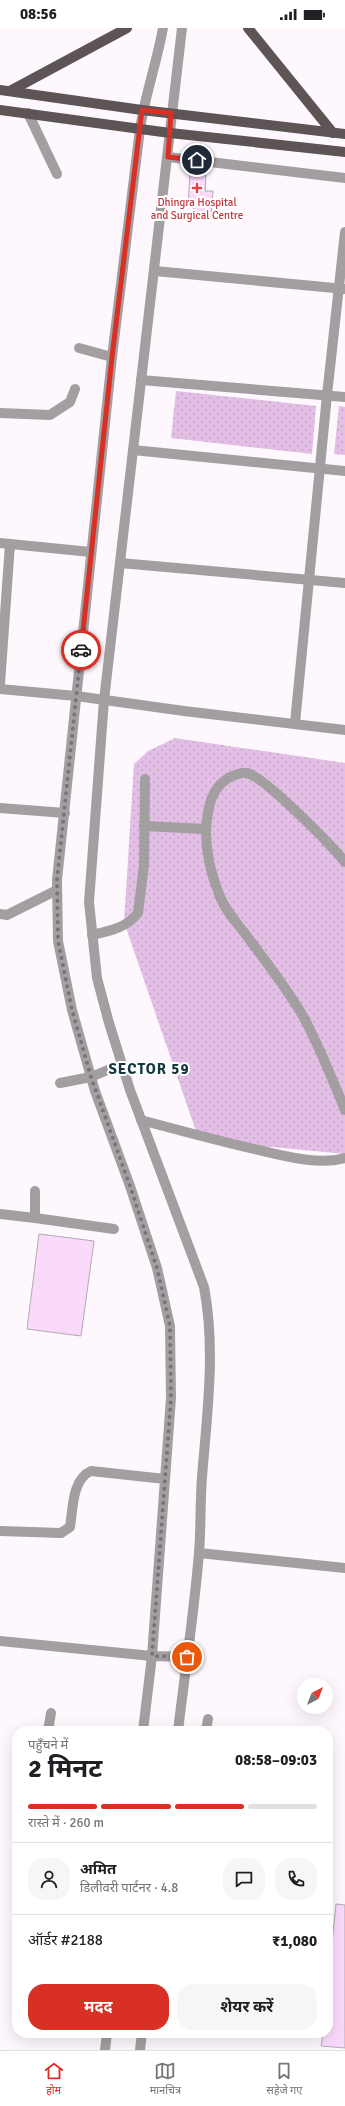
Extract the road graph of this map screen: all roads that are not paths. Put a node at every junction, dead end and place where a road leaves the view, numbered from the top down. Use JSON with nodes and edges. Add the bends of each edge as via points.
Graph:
{"nodes":[{"id":1,"x":127,"y":28,"type":"edge"},
{"id":2,"x":163,"y":28,"type":"edge"},
{"id":3,"x":182,"y":28,"type":"edge"},
{"id":4,"x":248,"y":28,"type":"edge"},
{"id":5,"x":5,"y":91,"type":"edge"},
{"id":6,"x":0,"y":110,"type":"edge"},
{"id":7,"x":142,"y":110,"type":"junction"},
{"id":8,"x":28,"y":113,"type":"junction"},
{"id":9,"x":171,"y":113,"type":"junction"},
{"id":10,"x":140,"y":129,"type":"junction"},
{"id":11,"x":170,"y":133,"type":"junction"},
{"id":12,"x":333,"y":133,"type":"junction"},
{"id":13,"x":345,"y":134,"type":"edge"},
{"id":14,"x":345,"y":152,"type":"edge"},
{"id":15,"x":168,"y":157,"type":"junction"},
{"id":16,"x":57,"y":174,"type":"dead end"},
{"id":17,"x":345,"y":178,"type":"edge"},
{"id":18,"x":345,"y":232,"type":"edge"},
{"id":19,"x":155,"y":271,"type":"junction"},
{"id":20,"x":342,"y":289,"type":"edge"},
{"id":21,"x":79,"y":348,"type":"dead end"},
{"id":22,"x":112,"y":357,"type":"junction"},
{"id":23,"x":141,"y":380,"type":"junction"},
{"id":24,"x":74,"y":389,"type":"dead end"},
{"id":25,"x":326,"y":395,"type":"junction"},
{"id":26,"x":345,"y":397,"type":"edge"},
{"id":27,"x":0,"y":413,"type":"edge"},
{"id":28,"x":133,"y":450,"type":"junction"},
{"id":29,"x":320,"y":468,"type":"junction"},
{"id":30,"x":345,"y":471,"type":"edge"},
{"id":31,"x":5,"y":543,"type":"edge"},
{"id":32,"x":91,"y":552,"type":"junction"},
{"id":33,"x":120,"y":563,"type":"junction"},
{"id":34,"x":309,"y":579,"type":"junction"},
{"id":35,"x":345,"y":583,"type":"edge"},
{"id":36,"x":0,"y":684,"type":"edge"},
{"id":37,"x":0,"y":689,"type":"edge"},
{"id":38,"x":76,"y":696,"type":"junction"},
{"id":39,"x":104,"y":700,"type":"junction"},
{"id":40,"x":295,"y":723,"type":"junction"},
{"id":41,"x":345,"y":730,"type":"edge"},
{"id":42,"x":145,"y":779,"type":"dead end"},
{"id":43,"x":0,"y":808,"type":"edge"},
{"id":44,"x":65,"y":813,"type":"junction"},
{"id":45,"x":144,"y":826,"type":"junction"},
{"id":46,"x":205,"y":829,"type":"junction"},
{"id":47,"x":345,"y":862,"type":"edge"},
{"id":48,"x":57,"y":890,"type":"junction"},
{"id":49,"x":0,"y":914,"type":"edge"},
{"id":50,"x":92,"y":935,"type":"junction"},
{"id":51,"x":122,"y":1064,"type":"junction"},
{"id":52,"x":91,"y":1077,"type":"junction"},
{"id":53,"x":60,"y":1083,"type":"dead end"},
{"id":54,"x":345,"y":1110,"type":"edge"},
{"id":55,"x":141,"y":1120,"type":"junction"},
{"id":56,"x":345,"y":1158,"type":"edge"},
{"id":57,"x":35,"y":1191,"type":"dead end"},
{"id":58,"x":0,"y":1214,"type":"edge"},
{"id":59,"x":35,"y":1218,"type":"junction"},
{"id":60,"x":114,"y":1229,"type":"dead end"},
{"id":61,"x":165,"y":1479,"type":"junction"},
{"id":62,"x":0,"y":1531,"type":"edge"},
{"id":63,"x":199,"y":1553,"type":"junction"},
{"id":64,"x":345,"y":1568,"type":"edge"},
{"id":65,"x":0,"y":1641,"type":"edge"},
{"id":66,"x":152,"y":1656,"type":"junction"},
{"id":67,"x":187,"y":1657,"type":"junction"},
{"id":68,"x":51,"y":1712,"type":"dead end"},
{"id":69,"x":208,"y":1719,"type":"dead end"},
{"id":70,"x":49,"y":1726,"type":"edge"},
{"id":71,"x":144,"y":1726,"type":"edge"},
{"id":72,"x":179,"y":1726,"type":"edge"},
{"id":73,"x":207,"y":1726,"type":"edge"},
{"id":74,"x":106,"y":2038,"type":"edge"},
{"id":75,"x":141,"y":2038,"type":"edge"},
{"id":76,"x":105,"y":2050,"type":"edge"},
{"id":77,"x":140,"y":2050,"type":"edge"}],
"edges":[{"from":1,"to":5,"type":"main road"},
{"from":2,"to":7,"type":"street"},
{"from":3,"to":9,"type":"street"},
{"from":4,"to":12,"type":"main road"},
{"from":5,"to":7,"type":"main road"},
{"from":6,"to":8,"type":"main road"},
{"from":7,"to":9,"type":"main road"},
{"from":7,"to":10,"type":"street"},
{"from":8,"to":10,"type":"main road"},
{"from":8,"to":16,"type":"street"},
{"from":9,"to":11,"type":"street"},
{"from":9,"to":12,"type":"main road"},
{"from":10,"to":11,"type":"main road"},
{"from":10,"to":22,"type":"street"},
{"from":11,"to":14,"type":"main road"},
{"from":11,"to":15,"type":"street"},
{"from":12,"to":13,"type":"main road"},
{"from":15,"to":17,"type":"street"},
{"from":15,"to":19,"type":"street"},
{"from":18,"to":20,"type":"street"},
{"from":19,"to":20,"type":"street"},
{"from":19,"to":23,"type":"street"},
{"from":20,"to":25,"type":"street"},
{"from":21,"to":22,"type":"street"},
{"from":22,"to":32,"type":"street"},
{"from":23,"to":25,"type":"street"},
{"from":23,"to":28,"type":"street"},
{"from":24,"to":27,"type":"street","via":[[70,402],[50,415]]},
{"from":25,"to":26,"type":"street"},
{"from":25,"to":29,"type":"street"},
{"from":28,"to":29,"type":"street"},
{"from":28,"to":33,"type":"street"},
{"from":29,"to":30,"type":"street"},
{"from":29,"to":34,"type":"street"},
{"from":31,"to":32,"type":"street"},
{"from":31,"to":36,"type":"street"},
{"from":32,"to":38,"type":"street"},
{"from":33,"to":34,"type":"street"},
{"from":33,"to":39,"type":"street"},
{"from":34,"to":35,"type":"street"},
{"from":34,"to":40,"type":"street"},
{"from":37,"to":38,"type":"street"},
{"from":38,"to":39,"type":"street"},
{"from":38,"to":44,"type":"street"},
{"from":39,"to":40,"type":"street"},
{"from":39,"to":50,"type":"street","via":[[89,902]]},
{"from":40,"to":41,"type":"street"},
{"from":42,"to":45,"type":"street"},
{"from":43,"to":44,"type":"street"},
{"from":44,"to":48,"type":"street"},
{"from":45,"to":46,"type":"street"},
{"from":45,"to":50,"type":"street","via":[[144,865],[138,913],[122,927]]},
{"from":46,"to":47,"type":"street","via":[[209,806],[217,787],[231,776],[247,773],[301,816]]},
{"from":46,"to":54,"type":"street","via":[[219,895],[303,1016]]},
{"from":48,"to":49,"type":"street","via":[[7,915]]},
{"from":48,"to":52,"type":"street","via":[[58,941],[72,1010]]},
{"from":50,"to":51,"type":"street","via":[[97,978]]},
{"from":51,"to":52,"type":"street"},
{"from":51,"to":55,"type":"street"},
{"from":52,"to":53,"type":"street"},
{"from":52,"to":61,"type":"street","via":[[157,1268],[170,1326],[171,1398]]},
{"from":55,"to":56,"type":"street","via":[[226,1143],[300,1159]]},
{"from":55,"to":63,"type":"street","via":[[204,1287],[209,1314],[210,1376]]},
{"from":57,"to":59,"type":"street"},
{"from":58,"to":59,"type":"street"},
{"from":59,"to":60,"type":"street"},
{"from":61,"to":62,"type":"street","via":[[91,1471],[78,1481],[70,1527],[66,1530],[61,1533]]},
{"from":61,"to":66,"type":"street"},
{"from":63,"to":64,"type":"street"},
{"from":63,"to":67,"type":"street"},
{"from":65,"to":66,"type":"street"},
{"from":66,"to":67,"type":"street"},
{"from":66,"to":71,"type":"street"},
{"from":67,"to":72,"type":"street"},
{"from":68,"to":70,"type":"street"},
{"from":69,"to":73,"type":"street"},
{"from":74,"to":76,"type":"street"},
{"from":75,"to":77,"type":"street"}]}
